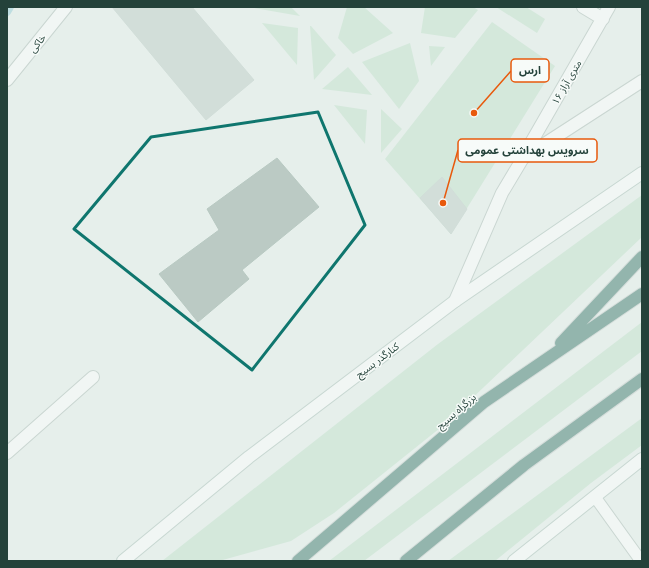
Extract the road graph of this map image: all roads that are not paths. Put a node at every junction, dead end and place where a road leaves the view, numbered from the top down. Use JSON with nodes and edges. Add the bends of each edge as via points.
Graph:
{"nodes":[{"id":1,"x":66,"y":7,"type":"edge"},
{"id":2,"x":583,"y":7,"type":"edge"},
{"id":3,"x":609,"y":7,"type":"edge"},
{"id":4,"x":603,"y":19,"type":"junction"},
{"id":5,"x":7,"y":80,"type":"edge"},
{"id":6,"x":642,"y":81,"type":"edge"},
{"id":7,"x":523,"y":158,"type":"junction"},
{"id":8,"x":642,"y":173,"type":"edge"},
{"id":9,"x":642,"y":257,"type":"edge"},
{"id":10,"x":642,"y":294,"type":"edge"},
{"id":11,"x":455,"y":301,"type":"junction"},
{"id":12,"x":545,"y":360,"type":"junction"},
{"id":13,"x":93,"y":377,"type":"dead end"},
{"id":14,"x":642,"y":379,"type":"edge"},
{"id":15,"x":7,"y":453,"type":"edge"},
{"id":16,"x":642,"y":460,"type":"edge"},
{"id":17,"x":595,"y":497,"type":"junction"},
{"id":18,"x":301,"y":559,"type":"edge"},
{"id":19,"x":123,"y":561,"type":"edge"},
{"id":20,"x":288,"y":561,"type":"edge"},
{"id":21,"x":406,"y":561,"type":"edge"},
{"id":22,"x":514,"y":561,"type":"edge"},
{"id":23,"x":642,"y":561,"type":"edge"}],
"edges":[{"from":1,"to":5,"type":"main road","name":"خاکی"},
{"from":2,"to":4,"type":"main road"},
{"from":3,"to":4,"type":"main road","name":"۱۶ متری آراز"},
{"from":4,"to":7,"type":"main road","name":"۱۶ متری آراز"},
{"from":6,"to":7,"type":"main road"},
{"from":7,"to":11,"type":"main road","name":"۱۶ متری آراز","via":[[502,193]]},
{"from":8,"to":11,"type":"main road","name":"کنارگذر بسیج"},
{"from":9,"to":12,"type":"highway"},
{"from":10,"to":12,"type":"highway","name":"بزرگراه بسیج"},
{"from":11,"to":19,"type":"main road","name":"کنارگذر بسیج","via":[[249,457]]},
{"from":12,"to":18,"type":"highway","name":"بزرگراه بسیج","via":[[484,402]]},
{"from":13,"to":15,"type":"main road"},
{"from":14,"to":21,"type":"highway","via":[[524,465]]},
{"from":16,"to":17,"type":"main road"},
{"from":17,"to":22,"type":"main road"},
{"from":17,"to":23,"type":"lane"},
{"from":18,"to":20,"type":"highway"}]}
